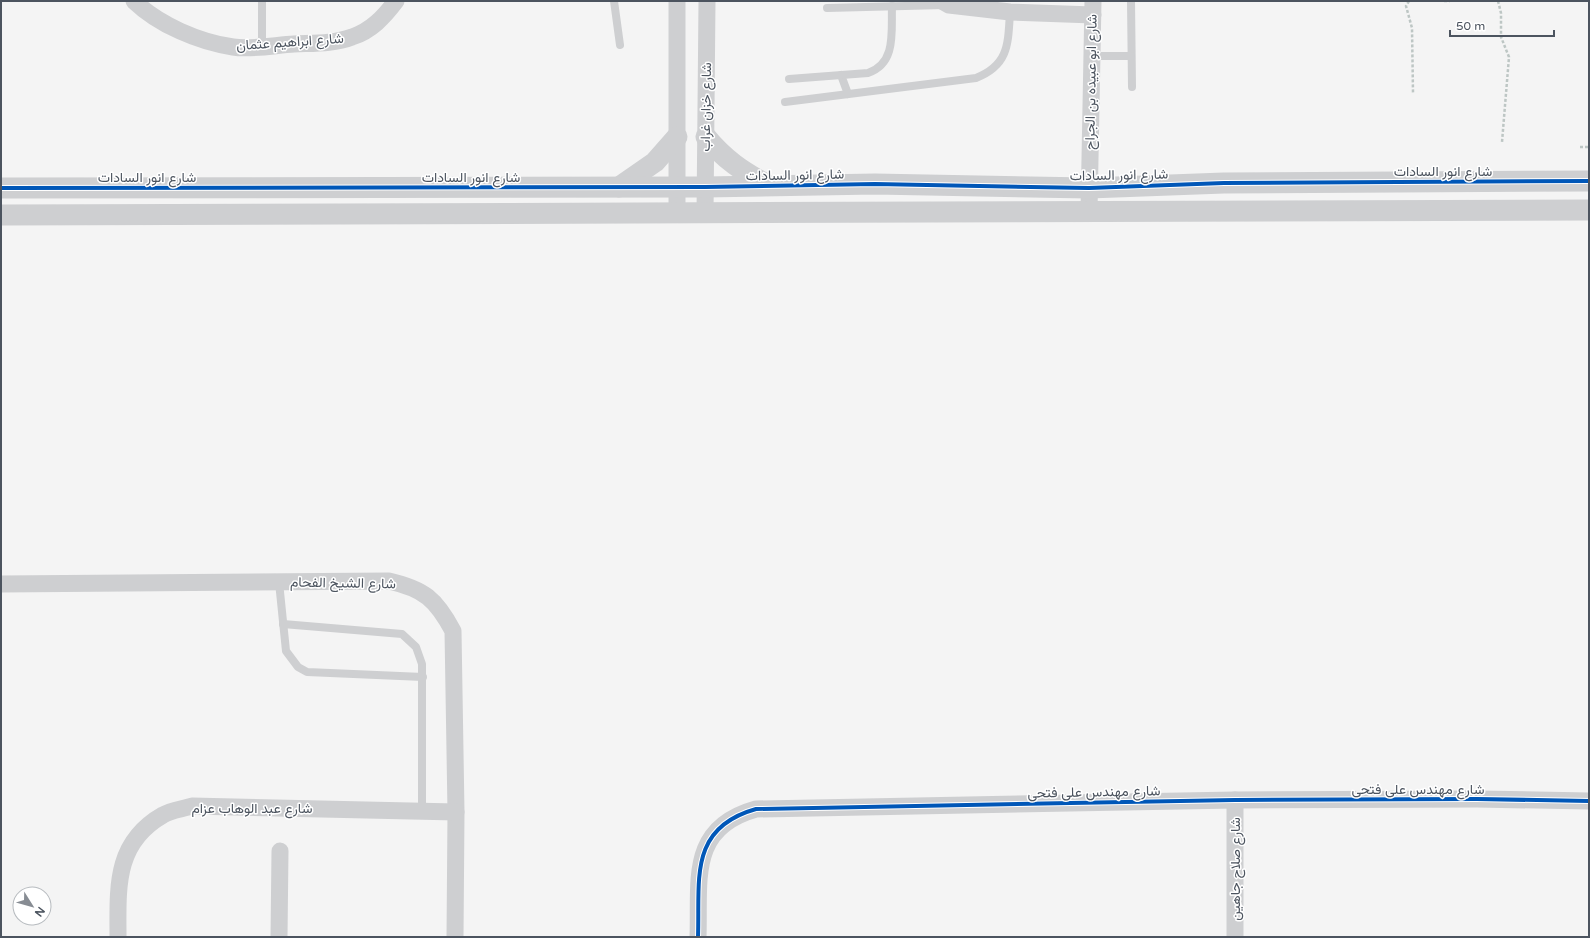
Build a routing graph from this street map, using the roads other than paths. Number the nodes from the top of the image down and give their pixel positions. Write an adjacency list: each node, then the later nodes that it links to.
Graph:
1 (134, 1): 14 (street, شارع ابراهيم عثمان)
2 (262, 1): 14 (lane)
3 (396, 1): 14 (street, شارع ابراهيم عثمان)
4 (614, 1): 13 (lane)
5 (677, 1): 22 (street, شارع خزان غراب)
6 (707, 1): 23 (street, شارع خزان غراب)
7 (1131, 1): 16 (lane)
8 (945, 3): 9 (lane); 12 (street)
9 (892, 6): 10 (lane); 17 (lane)
10 (827, 8)
11 (1093, 8): 12 (street); 15 (street, شارع ابو عبيده بن الجراح)
12 (1010, 12): 20 (lane)
13 (620, 45)
14 (262, 46)
15 (1091, 56): 16 (lane); 30 (street, شارع ابو عبيده بن الجراح)
16 (1131, 56): 19 (lane)
17 (841, 75): 18 (lane); 20 (lane)
18 (789, 79)
19 (1132, 87)
20 (848, 94): 21 (lane)
21 (785, 102)
22 (677, 136): 26 (street, شارع خزان غراب); 29 (street)
23 (706, 137): 25 (street); 27 (street, شارع خزان غراب)
24 (1589, 181): 30 (street, شارع انور السادات)
25 (773, 186): 27 (street, شارع انور السادات); 30 (street, شارع انور السادات)
26 (676, 187): 27 (street, شارع انور السادات); 29 (street, شارع انور السادات); 33 (street, شارع خزان غراب)
27 (705, 187): 34 (street, شارع خزان غراب)
28 (1, 188): 29 (street, شارع انور السادات)
29 (619, 188)
30 (1089, 188): 32 (street, شارع ابو عبيده بن الجراح)
31 (1589, 210): 32 (street)
32 (1089, 211): 34 (street)
33 (677, 214): 34 (street); 35 (street)
34 (705, 214)
35 (1, 215)
36 (279, 582): 37 (street, شارع الشيخ الفحام); 38 (lane); 43 (street, شارع الشيخ الفحام)
37 (1, 584)
38 (283, 624): 39 (lane); 39 (lane)
39 (423, 677): 42 (lane)
40 (1235, 800): 41 (street, شارع مهندس على فتحى); 48 (street, شارع مهندس على فتحى); 49 (street, شارع صلاح جاهين)
41 (1589, 801)
42 (422, 811): 43 (street, شارع عبد الوهاب عزام); 45 (street, شارع عبد الوهاب عزام)
43 (456, 812): 47 (street, شارع الشيخ الفحام)
44 (280, 851): 46 (street)
45 (118, 937)
46 (279, 937)
47 (456, 937)
48 (698, 937)
49 (1235, 937)

